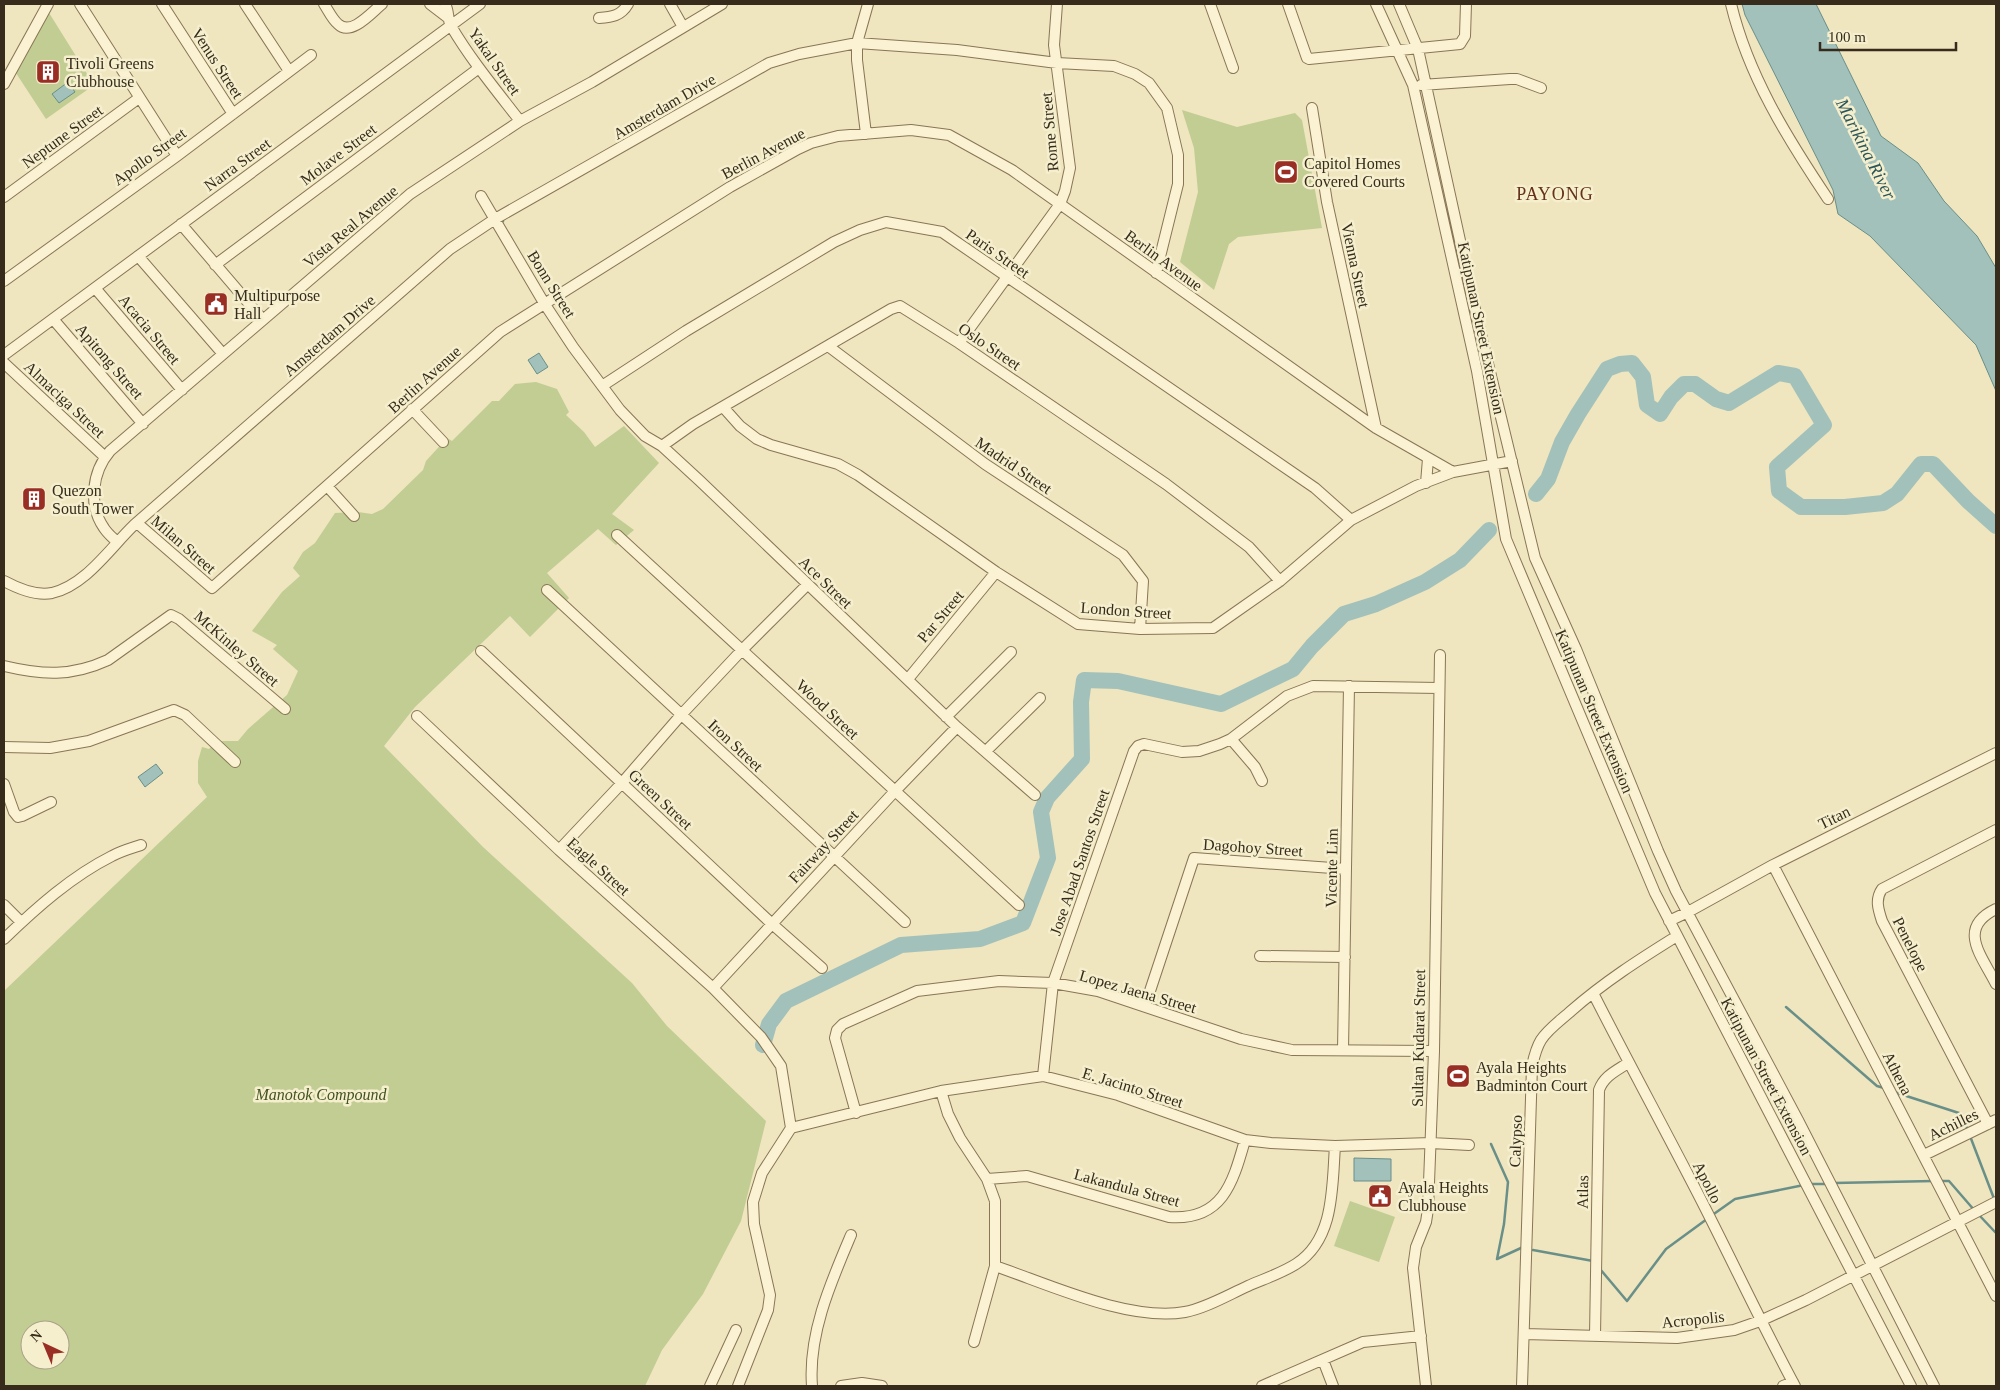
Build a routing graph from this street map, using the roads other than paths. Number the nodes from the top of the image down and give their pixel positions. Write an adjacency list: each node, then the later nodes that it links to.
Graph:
1 (48, 4): 32 (street)
2 (80, 4): 36 (street)
3 (162, 4): 38 (street, Venus Street)
4 (245, 4): 31 (street)
5 (324, 4): 6 (street)
6 (382, 4)
7 (430, 4): 22 (street, Yakal Street)
8 (445, 4): 22 (street, Yakal Street)
9 (480, 4): 22 (street, Narra Street)
10 (628, 4): 21 (street)
11 (670, 4): 23 (street)
12 (722, 4): 23 (street, Vista Real Avenue)
13 (868, 4): 24 (street)
14 (1058, 4): 28 (street, Rome Street)
15 (1210, 4): 30 (street)
16 (1288, 4): 26 (street)
17 (1376, 4): 26 (street, Katipunan Street Extension)
18 (1399, 4): 25 (street, Katipunan Street Extension)
19 (1466, 4): 25 (street)
20 (1731, 4): 44 (street)
21 (599, 18)
22 (449, 22): 29 (street, Yakal Street); 47 (street, Narra Street)
23 (683, 26): 39 (street, Vista Real Avenue)
24 (857, 43): 28 (street, Amsterdam Drive); 40 (street); 46 (street, Amsterdam Drive)
25 (1418, 49): 26 (street); 33 (street, Katipunan Street Extension)
26 (1396, 50): 34 (street, Katipunan Street Extension)
27 (311, 55): 31 (street, Apollo Street)
28 (1056, 63): 45 (street, Rome Street); 52 (street, Amsterdam Drive)
29 (479, 68): 39 (street, Yakal Street); 51 (street, Molave Street)
30 (1233, 68)
31 (289, 72): 38 (street, Apollo Street)
32 (4, 84)
33 (1426, 84): 34 (street); 35 (street); 48 (street, Katipunan Street Extension)
34 (1413, 85): 49 (street, Katipunan Street Extension)
35 (1541, 88)
36 (139, 98): 41 (street); 43 (street, Neptune Street)
37 (1312, 108): 69 (street, Vienna Street)
38 (233, 114): 41 (street, Apollo Street)
39 (520, 122): 58 (street, Vista Real Avenue)
40 (866, 134): 45 (street, Berlin Avenue); 56 (street, Berlin Avenue)
41 (177, 156): 54 (street, Apollo Street)
42 (481, 196): 46 (street, Bonn Street)
43 (4, 197)
44 (1828, 198)
45 (1060, 204): 52 (street, Berlin Avenue); 53 (street, Rome Street)
46 (495, 219): 56 (street, Bonn Street); 81 (street, Amsterdam Drive)
47 (181, 224): 50 (street, Narra Street); 51 (street)
48 (1460, 238): 49 (street); 74 (street, Katipunan Street Extension)
49 (1448, 241): 75 (street, Katipunan Street Extension)
50 (138, 256): 55 (street, Narra Street); 62 (street)
51 (215, 265): 58 (street)
52 (1156, 273): 69 (street, Berlin Avenue)
53 (1006, 277): 59 (street, Rome Street); 64 (street, Paris Street); 80 (street, Paris Street)
54 (4, 281)
55 (95, 288): 57 (street, Narra Street); 65 (street, Acacia Street)
56 (544, 303): 64 (street, Bonn Street); 67 (street, Berlin Avenue)
57 (53, 319): 61 (street, Narra Street); 68 (street, Apitong Street)
58 (263, 320): 62 (street, Vista Real Avenue)
59 (959, 343): 60 (street, Oslo Street); 86 (street, Oslo Street)
60 (828, 346): 66 (street, Oslo Street); 90 (street, Madrid Street)
61 (6, 349)
62 (223, 354): 65 (street, Vista Real Avenue)
63 (4, 363): 72 (street, Almaciga Street)
64 (602, 386): 71 (street, Ace Street)
65 (182, 390): 68 (street, Vista Real Avenue)
66 (722, 407): 71 (street, Oslo Street); 84 (street, London Street)
67 (412, 410): 70 (street); 78 (street, Berlin Avenue)
68 (143, 424): 72 (street, Vista Real Avenue)
69 (1376, 428): 73 (street, Berlin Avenue)
70 (443, 442)
71 (662, 446): 87 (street, Ace Street)
72 (105, 457): 83 (street)
73 (1428, 459): 76 (street, Berlin Avenue); 77 (street)
74 (1512, 464): 75 (street); 125 (street, Katipunan Street Extension)
75 (1494, 468): 76 (street); 126 (street, Katipunan Street Extension)
76 (1453, 472): 77 (street, London Street)
77 (1426, 482): 80 (street, London Street)
78 (327, 486): 79 (street); 88 (street, Berlin Avenue)
79 (354, 516)
80 (1351, 520): 86 (street, London Street)
81 (137, 523): 83 (street, Amsterdam Drive); 88 (street, Milan Street)
82 (617, 534): 91 (street, Wood Street)
83 (118, 542): 85 (street, Amsterdam Drive)
84 (996, 572): 90 (street, London Street); 96 (street, Par Street)
85 (4, 581)
86 (1280, 581): 90 (street, London Street)
87 (807, 586): 91 (street); 96 (street, Ace Street)
88 (212, 588)
89 (547, 590): 101 (street, Iron Street)
90 (1140, 629)
91 (742, 650): 101 (street); 113 (street, Wood Street)
92 (481, 651): 111 (street, Green Street)
93 (1011, 652): 103 (street)
94 (1440, 655): 98 (street, Sultan Kudarat Street)
95 (4, 666): 100 (street, McKinley Street)
96 (908, 678): 103 (street, Ace Street)
97 (1349, 686): 98 (street); 105 (street); 121 (street, Vicente Lim)
98 (1439, 688): 141 (street, Sultan Kudarat Street)
99 (1040, 698): 107 (street)
100 (285, 709)
101 (681, 715): 111 (street); 119 (street, Iron Street)
102 (417, 716): 118 (street, Eagle Street)
103 (946, 717): 104 (street, Ace Street)
104 (957, 727): 107 (street, Ace Street); 113 (street, Fairway Street)
105 (1231, 738): 110 (street); 135 (street, Jose Abad Santos Street)
106 (4, 747): 109 (street)
107 (986, 751): 114 (street, Ace Street)
108 (1996, 753): 120 (street, Titan)
109 (235, 762)
110 (1262, 781)
111 (622, 783): 118 (street); 129 (street, Green Street)
112 (4, 784): 115 (street)
113 (894, 791): 119 (street, Fairway Street); 123 (street, Wood Street)
114 (1035, 795)
115 (52, 802)
116 (1996, 830): 146 (street, Penelope)
117 (141, 845): 127 (street)
118 (559, 850): 137 (street, Eagle Street)
119 (834, 857): 128 (street, Iron Street); 129 (street, Fairway Street)
120 (1773, 865): 125 (street, Titan); 152 (street, Athena)
121 (1346, 869): 133 (street, Vicente Lim); 139 (street, Dagohoy Street)
122 (4, 905): 127 (street)
123 (1019, 906)
124 (1996, 909): 136 (street)
125 (1688, 912): 126 (street, Titan); 158 (street, Katipunan Street Extension)
126 (1669, 920): 130 (street, Katipunan Street Extension)
127 (21, 922): 131 (street)
128 (905, 922)
129 (771, 923): 134 (street, Green Street); 137 (street, Fairway Street)
130 (1677, 936): 138 (street, Calypso); 159 (street, Katipunan Street Extension)
131 (4, 939)
132 (1260, 956): 133 (street)
133 (1345, 958): 140 (street, Vicente Lim)
134 (822, 968)
135 (1053, 983): 139 (street, Lopez Jaena Street); 143 (street, Jose Abad Santos Street); 145 (street, Lopez Jaena Street)
136 (1996, 984)
137 (713, 988): 147 (street, Eagle Street)
138 (1593, 992): 142 (street, Apollo); 164 (street, Calypso)
139 (1145, 1006): 140 (street, Lopez Jaena Street)
140 (1343, 1050): 141 (street, Lopez Jaena Street)
141 (1434, 1051): 149 (street, Sultan Kudarat Street)
142 (1628, 1063): 162 (street, Apollo); 166 (street, Atlas)
143 (1043, 1076): 144 (street, E. Jacinto Street); 148 (street, E. Jacinto Street)
144 (941, 1091): 145 (street, E. Jacinto Street); 153 (street)
145 (856, 1113): 147 (street, E. Jacinto Street)
146 (1992, 1122): 152 (street, Achilles)
147 (790, 1128): 171 (street)
148 (1245, 1140): 151 (street, E. Jacinto Street); 153 (street, Lakandula Street)
149 (1431, 1143): 150 (street, E. Jacinto Street); 151 (street, E. Jacinto Street); 165 (street, Sultan Kudarat Street)
150 (1469, 1145)
151 (1335, 1146): 157 (street)
152 (1924, 1155): 155 (street, Athena)
153 (987, 1179): 157 (street)
154 (1996, 1202): 155 (street)
155 (1958, 1222): 158 (street); 160 (street, Athena)
156 (851, 1235): 172 (street)
157 (994, 1266): 167 (street)
158 (1872, 1267): 159 (street, Acropolis); 180 (street, Katipunan Street Extension)
159 (1854, 1276): 162 (street, Acropolis); 179 (street, Katipunan Street Extension)
160 (1993, 1281): 161 (street, Athena)
161 (1996, 1296)
162 (1760, 1321): 166 (street, Acropolis); 169 (street, Apollo)
163 (736, 1330): 170 (street)
164 (1524, 1334): 166 (street, Acropolis); 178 (street, Calypso)
165 (1421, 1336): 168 (street); 177 (street, Sultan Kudarat Street)
166 (1595, 1336)
167 (974, 1342)
168 (1323, 1360): 175 (street); 176 (street)
169 (1790, 1385)
170 (710, 1386)
171 (738, 1386)
172 (812, 1386)
173 (841, 1386): 174 (street)
174 (882, 1386)
175 (1262, 1386)
176 (1333, 1386)
177 (1426, 1386)
178 (1522, 1386)
179 (1911, 1386)
180 (1934, 1386)

